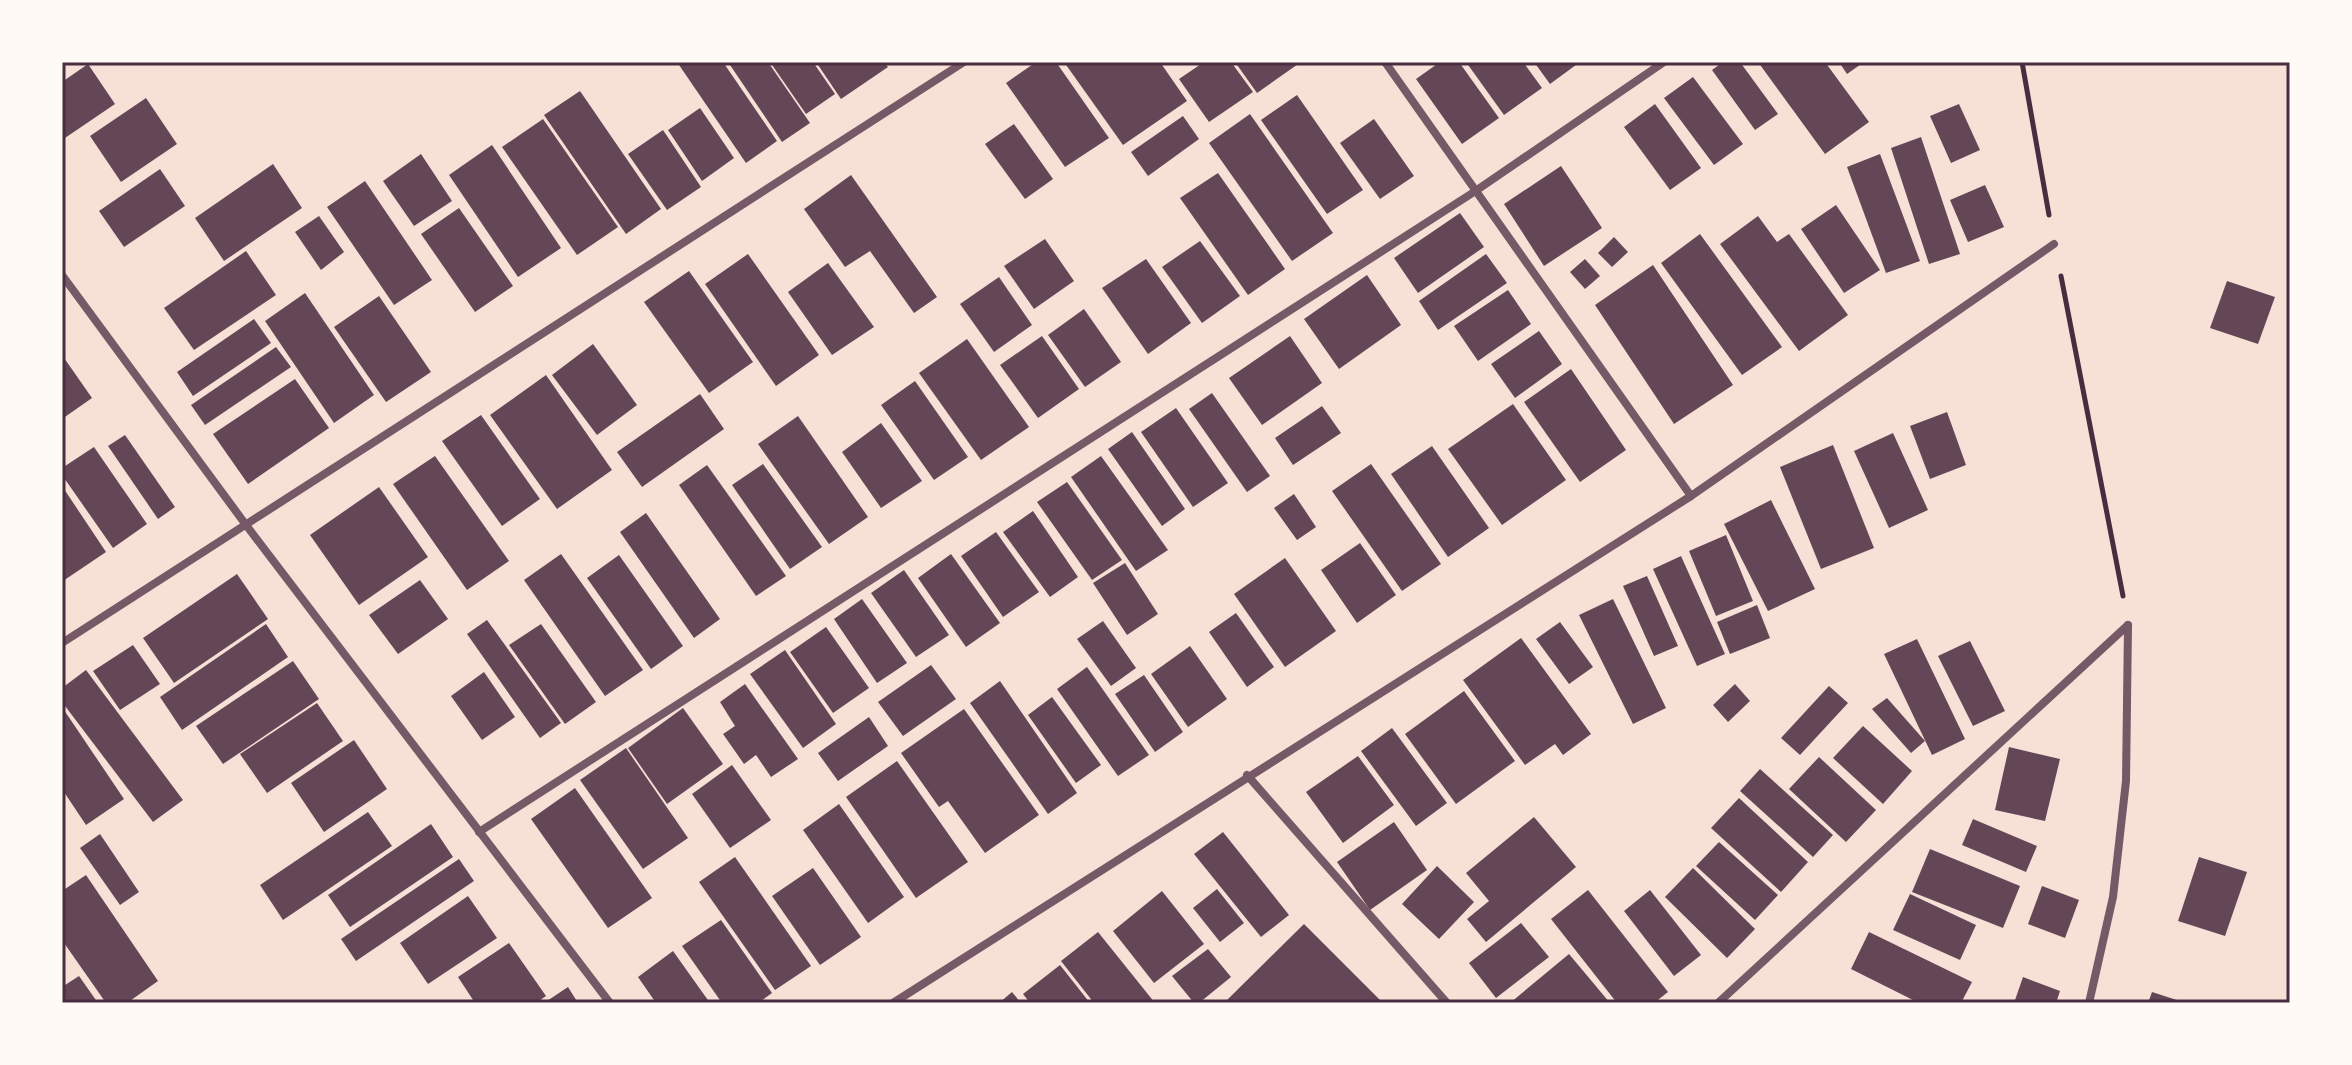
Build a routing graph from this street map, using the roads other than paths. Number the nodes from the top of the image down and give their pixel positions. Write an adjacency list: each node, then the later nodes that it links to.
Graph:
1 (964, 62): 8 (street)
2 (1385, 62): 4 (street)
3 (1664, 62): 4 (street)
4 (1474, 192): 7 (street); 11 (street)
5 (2054, 244): 7 (street)
6 (62, 275): 8 (street)
7 (1691, 496): 10 (street)
8 (246, 525): 9 (street); 11 (street)
9 (62, 643)
10 (1247, 775): 13 (street); 14 (street)
11 (479, 832): 12 (street)
12 (610, 1003)
13 (893, 1003)
14 (1447, 1003)
15 (1718, 1003): 16 (street)
16 (2089, 1003)

